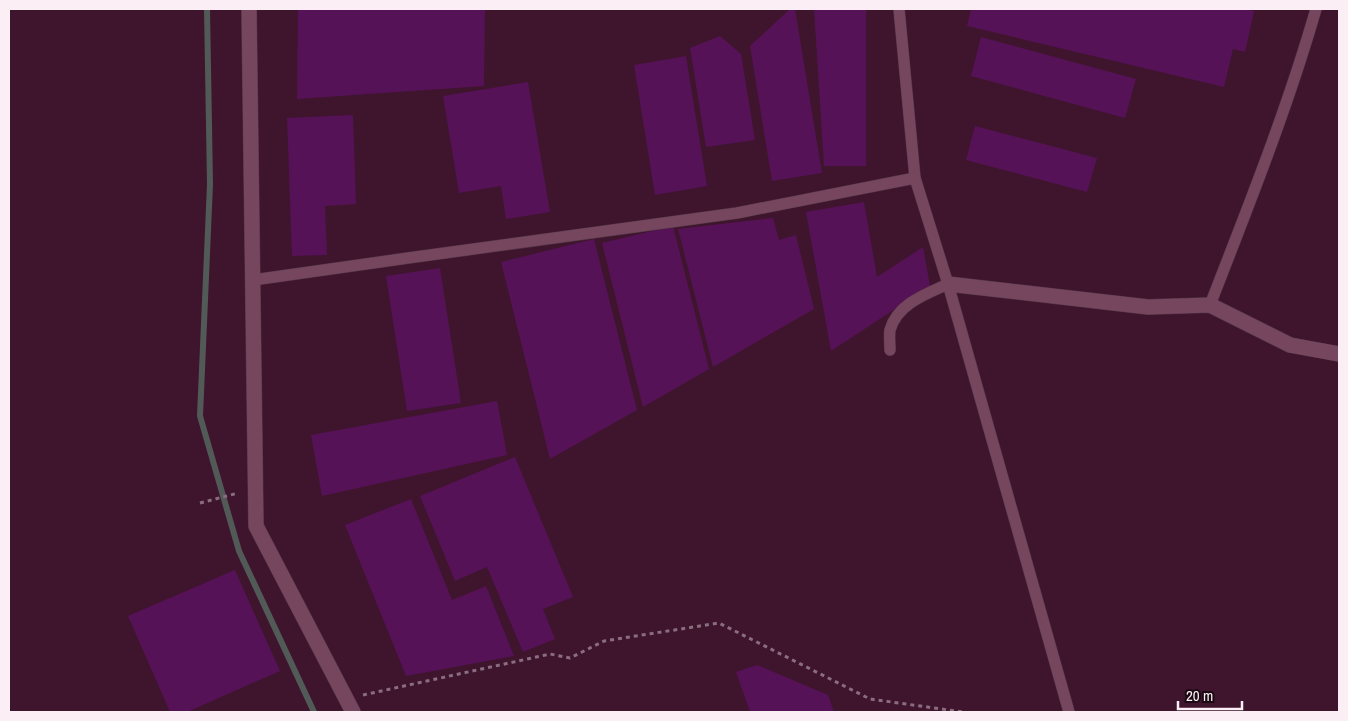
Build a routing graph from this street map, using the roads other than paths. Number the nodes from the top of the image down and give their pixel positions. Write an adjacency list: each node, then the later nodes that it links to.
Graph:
1 (249, 9): 5 (street)
2 (899, 9): 4 (lane)
3 (1316, 9): 7 (lane)
4 (915, 178): 5 (lane); 6 (lane)
5 (253, 280): 10 (street)
6 (948, 284): 7 (street); 8 (lane); 11 (lane)
7 (1210, 305): 9 (street)
8 (890, 350)
9 (1339, 354)
10 (349, 706)
11 (1069, 712)

